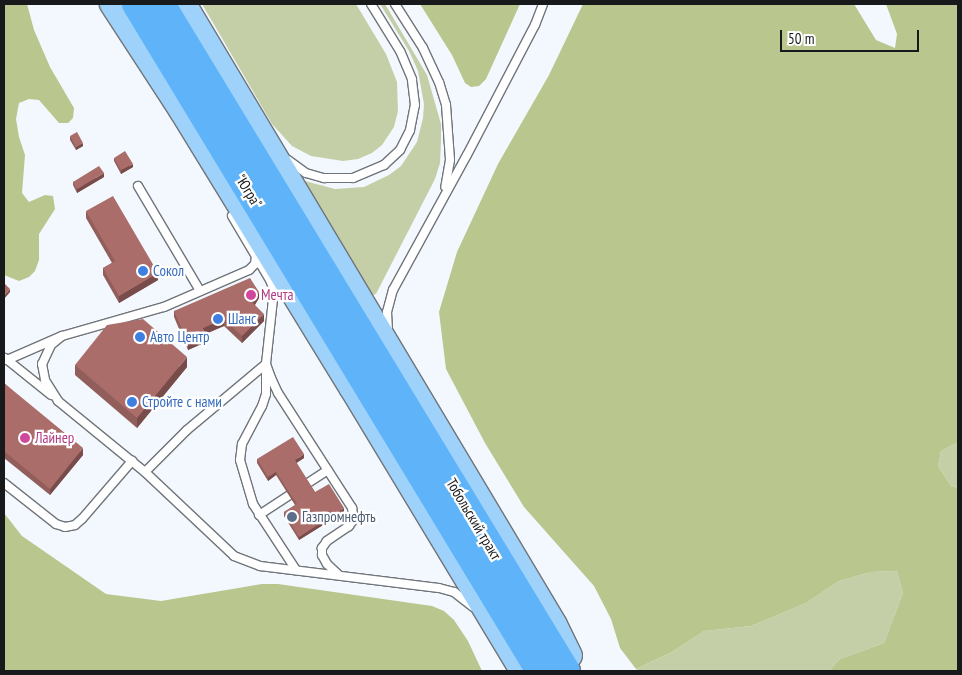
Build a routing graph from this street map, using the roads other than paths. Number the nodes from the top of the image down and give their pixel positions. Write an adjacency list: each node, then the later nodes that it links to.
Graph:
1 (112, 4): 9 (lane); 29 (main road)
2 (136, 4): 20 (highway, "Югра")
3 (161, 4): 20 (highway, "Югра")
4 (169, 4): 10 (main road)
5 (184, 4): 10 (main road)
6 (371, 4): 11 (lane)
7 (395, 4): 13 (lane)
8 (543, 4): 13 (lane)
9 (139, 60)
10 (234, 89): 11 (main road)
11 (266, 141): 20 (main road)
12 (138, 186): 16 (lane)
13 (444, 194): 20 (lane)
14 (225, 204): 15 (lane)
15 (256, 255): 16 (lane); 19 (lane)
16 (200, 291): 17 (lane)
17 (62, 336): 18 (lane); 21 (lane)
18 (6, 358): 21 (lane)
19 (266, 364): 23 (lane); 24 (lane); 26 (lane)
20 (380, 368): 31 (highway, Тобольский тракт); 32 (highway, Тобольский тракт); 33 (main road)
21 (58, 401): 22 (lane)
22 (132, 461): 24 (lane); 25 (lane)
23 (328, 470): 26 (lane); 28 (lane)
24 (145, 472): 27 (lane)
25 (4, 483)
26 (259, 515): 27 (lane)
27 (296, 570): 28 (lane)
28 (339, 575): 29 (lane)
29 (492, 622): 30 (main road)
30 (522, 671)
31 (540, 671)
32 (566, 671)
33 (578, 671)

